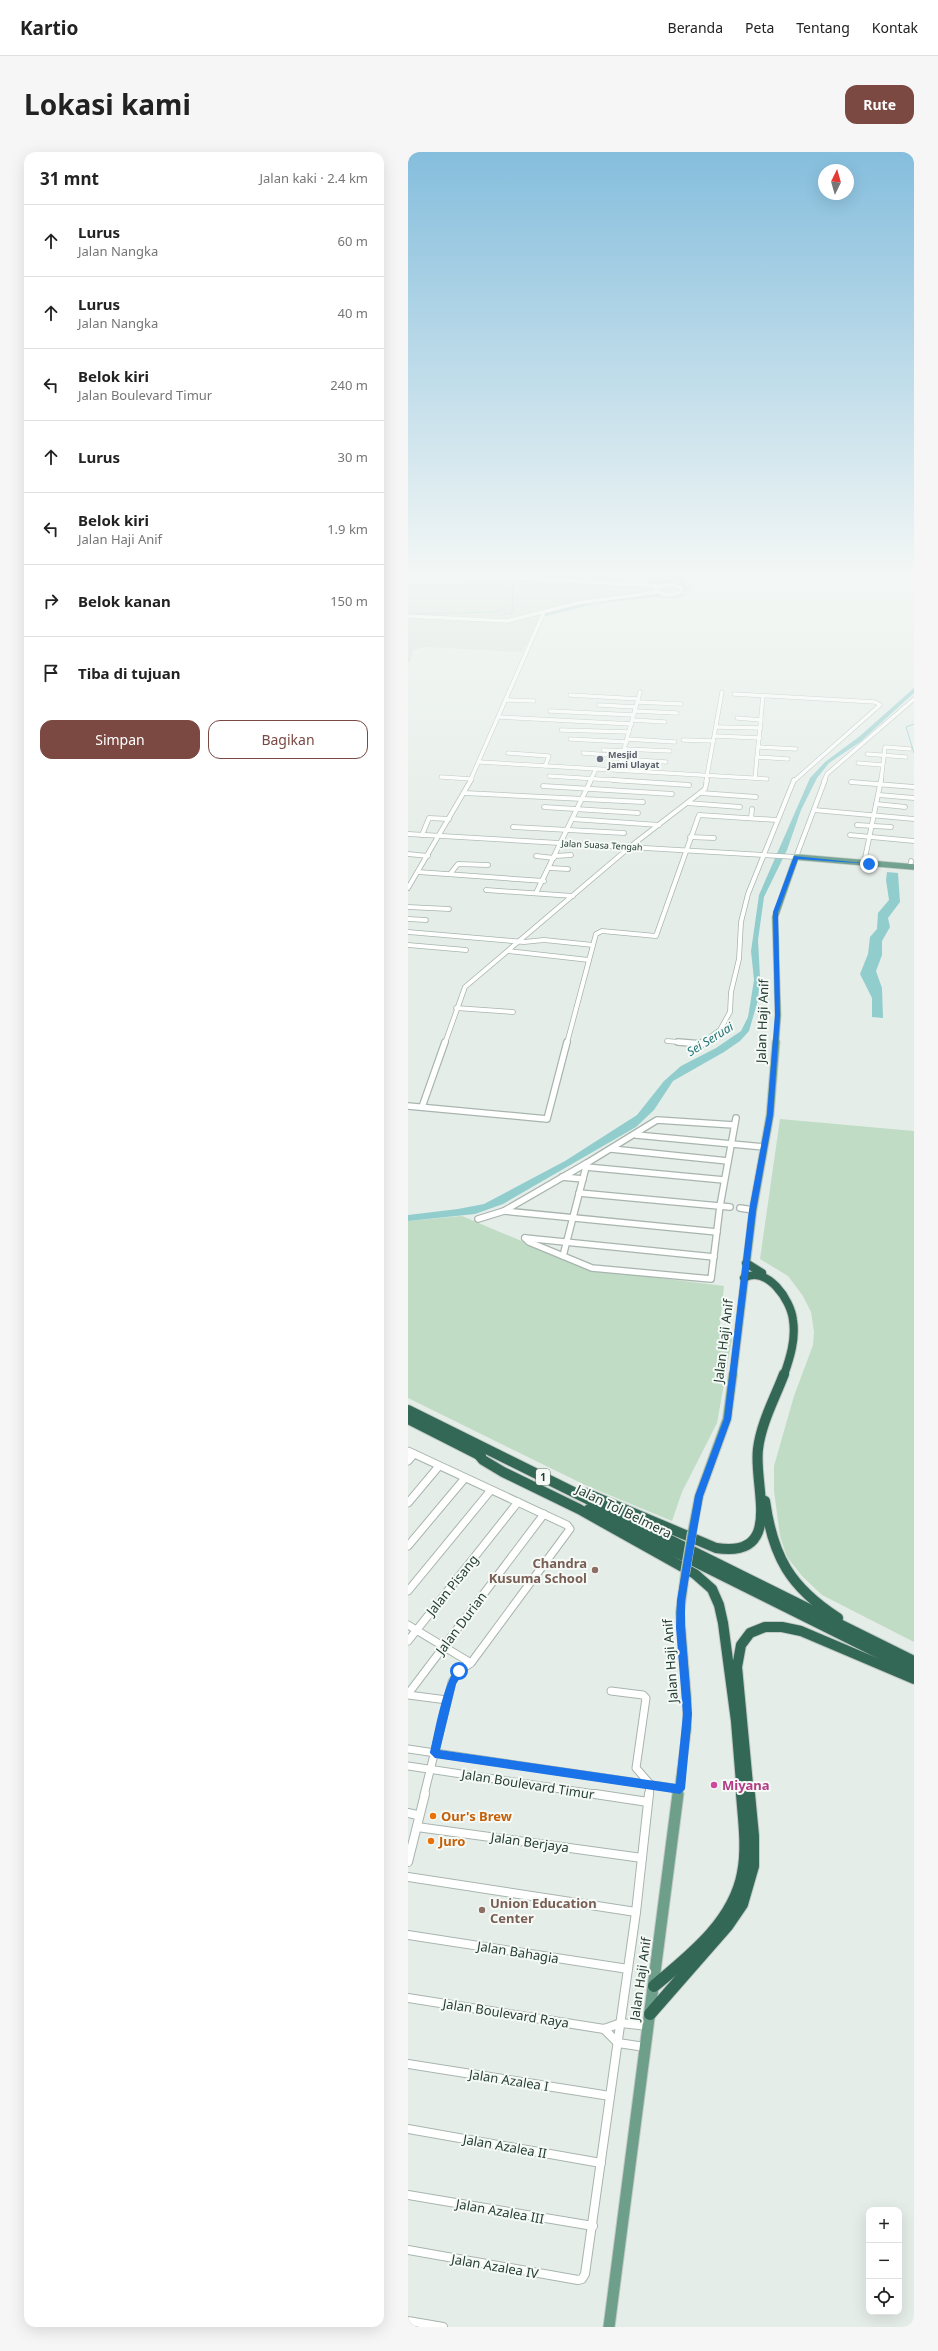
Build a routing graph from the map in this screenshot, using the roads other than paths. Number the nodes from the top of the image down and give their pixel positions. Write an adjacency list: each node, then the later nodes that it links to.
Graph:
1 (517, 676): 8 (street)
2 (640, 692): 9 (street)
3 (722, 692): 21 (street)
4 (734, 694): 6 (street)
5 (570, 695): 9 (street)
6 (763, 696): 18 (street); 90 (street)
7 (914, 699): 83 (street)
8 (507, 700): 10 (street); 16 (street)
9 (638, 700): 11 (street); 14 (street)
10 (534, 701)
11 (681, 704)
12 (599, 705): 14 (street)
13 (550, 710): 14 (street)
14 (635, 711): 15 (street); 19 (street)
15 (677, 713)
16 (500, 717): 19 (street); 48 (street)
17 (737, 718): 18 (street)
18 (762, 720): 22 (street)
19 (632, 722): 20 (street); 24 (street)
20 (665, 722)
21 (717, 727): 22 (street); 25 (street)
22 (761, 728): 26 (street)
23 (561, 730): 24 (street)
24 (629, 732): 28 (street)
25 (715, 736): 26 (street); 30 (street)
26 (760, 738): 34 (street)
27 (570, 739): 28 (street)
28 (627, 740): 31 (street); 38 (street)
29 (683, 740): 30 (street)
30 (714, 741): 56 (street)
31 (675, 742)
32 (890, 744): 33 (street)
33 (885, 747): 36 (street); 43 (street)
34 (758, 748): 35 (street); 44 (street)
35 (796, 749)
36 (910, 749)
37 (603, 750): 38 (street)
38 (624, 750): 39 (street); 46 (street)
39 (670, 751)
40 (583, 753): 46 (street)
41 (508, 754): 52 (street)
42 (867, 754): 43 (street)
43 (884, 756): 45 (street); 51 (street)
44 (757, 757): 47 (street); 58 (street)
45 (906, 757)
46 (622, 758): 49 (street); 54 (street)
47 (788, 759)
48 (480, 762): 52 (street); 61 (street)
49 (666, 762)
50 (858, 763): 51 (street)
51 (882, 765): 63 (street)
52 (545, 766): 53 (street)
53 (596, 769): 54 (street); 59 (street)
54 (618, 770): 56 (street)
55 (549, 776): 59 (street)
56 (708, 776): 58 (street); 69 (street)
57 (441, 777): 61 (street)
58 (755, 778): 60 (street)
59 (591, 779): 64 (street); 67 (street)
60 (767, 779)
61 (472, 780): 68 (street)
62 (851, 782): 63 (street)
63 (880, 784): 66 (street); 71 (street)
64 (689, 785)
65 (543, 786): 67 (street)
66 (914, 787)
67 (586, 789): 70 (street); 74 (street)
68 (464, 793): 74 (street); 87 (street)
69 (701, 793): 72 (street); 76 (street)
70 (672, 794)
71 (878, 795): 73 (street); 77 (street)
72 (756, 797)
73 (914, 798)
74 (582, 799): 75 (street); 81 (street)
75 (643, 802)
76 (687, 803): 79 (street); 91 (street)
77 (876, 804): 80 (street); 85 (street)
78 (544, 807): 81 (street)
79 (740, 807)
80 (905, 807)
81 (577, 809): 84 (street); 88 (street)
82 (752, 810): 86 (street)
83 (814, 810): 85 (street); 116 (street)
84 (638, 812)
85 (874, 815): 89 (street); 94 (street)
86 (751, 818): 90 (street); 103 (street)
87 (448, 819): 100 (street); 101 (street)
88 (572, 819): 91 (street); 96 (street)
89 (914, 819)
90 (777, 820): 112 (street)
91 (657, 825): 108 (street)
92 (857, 825): 94 (street)
93 (513, 826): 96 (street)
94 (871, 826): 95 (street); 102 (street)
95 (892, 827)
96 (567, 830): 97 (street); 107 (street)
97 (624, 833)
98 (410, 834): 100 (street, Jalan Suasa Tengah); 105 (street)
99 (850, 834): 102 (street)
100 (422, 835): 101 (street, Jalan Suasa Tengah)
101 (439, 836): 107 (street, Jalan Suasa Tengah); 113 (street)
102 (869, 836): 106 (street); 118 (street)
103 (690, 837): 104 (street); 109 (street)
104 (714, 838)
105 (408, 841)
106 (914, 841)
107 (562, 842): 108 (street, Jalan Suasa Tengah); 115 (street)
108 (631, 846): 109 (street, Jalan Suasa Tengah); 129 (street)
109 (685, 849): 112 (street, Jalan Suasa Tengah); 139 (street)
110 (408, 854): 113 (street)
111 (571, 855): 115 (street)
112 (763, 855): 116 (street, Jalan Suasa Tengah); 146 (street)
113 (428, 856): 123 (street)
114 (536, 856): 115 (street)
115 (555, 857): 121 (street)
116 (796, 857): 118 (main road); 154 (main road, Jalan Haji Anif)
117 (912, 861): 120 (street)
118 (864, 863): 120 (main road)
119 (488, 865): 124 (street)
120 (912, 867)
121 (550, 868): 122 (street); 125 (street)
122 (568, 869)
123 (418, 872): 124 (street); 126 (street)
124 (450, 874): 125 (street)
125 (544, 881): 128 (street)
126 (408, 888)
127 (486, 890): 128 (street)
128 (536, 893): 129 (street)
129 (573, 896): 137 (street)
130 (408, 907): 131 (street)
131 (449, 909)
132 (408, 919): 133 (street)
133 (426, 920)
134 (408, 932): 136 (street)
135 (488, 932): 136 (street)
136 (487, 937): 137 (street)
137 (520, 940): 139 (street); 141 (street)
138 (408, 945): 140 (street)
139 (593, 945): 142 (street)
140 (466, 950)
141 (508, 951): 142 (street); 143 (street)
142 (589, 960): 149 (street)
143 (456, 1008): 144 (street); 149 (street)
144 (513, 1012)
145 (666, 1041): 146 (street)
146 (702, 1044): 147 (street)
147 (696, 1047)
148 (408, 1106): 149 (street)
149 (422, 1107)
150 (736, 1118): 151 (street)
151 (734, 1125): 152 (street); 153 (street)
152 (636, 1135): 153 (street); 155 (street)
153 (730, 1143): 154 (street); 156 (street)
154 (764, 1147): 165 (main road, Jalan Haji Anif)
155 (610, 1149): 156 (street); 157 (street)
156 (728, 1161): 160 (street)
157 (586, 1165): 158 (street); 159 (street); 160 (street)
158 (562, 1177): 159 (street); 166 (street)
159 (583, 1179): 161 (street)
160 (724, 1180): 162 (street)
161 (579, 1193): 162 (street); 167 (street)
162 (720, 1206): 163 (street); 169 (street)
163 (730, 1207)
164 (740, 1208): 165 (street)
165 (753, 1210): 173 (main road, Jalan Haji Anif)
166 (504, 1211): 167 (street); 168 (street)
167 (572, 1218): 169 (street); 170 (street)
168 (478, 1219)
169 (717, 1232): 172 (street)
170 (566, 1241): 171 (street); 171 (street); 172 (street)
171 (562, 1256): 172 (street)
172 (714, 1257)
173 (746, 1263): 174 (main road, Jalan Haji Anif); 193 (highway)
174 (744, 1278): 181 (highway); 207 (main road, Jalan Haji Anif, bridge)
175 (408, 1410): 181 (highway, Jalan Tol Belmera / 1)
176 (408, 1419): 178 (highway, Jalan Tol Belmera / 1)
177 (411, 1452): 179 (street); 180 (street)
178 (478, 1454): 196 (highway, Jalan Tol Belmera / 1); 219 (highway)
179 (408, 1461)
180 (440, 1466): 182 (street); 185 (street)
181 (531, 1471): 194 (highway, Jalan Tol Belmera / 1)
182 (465, 1478): 183 (street); 187 (street)
183 (490, 1490): 184 (street); 188 (street)
184 (518, 1502): 186 (street); 190 (street, Jalan Pisang)
185 (408, 1503)
186 (544, 1514): 192 (street, Jalan Durian); 195 (street)
187 (408, 1546)
188 (408, 1591)
189 (408, 1625): 190 (street)
190 (417, 1630): 191 (street, Jalan Pisang); 192 (street)
191 (408, 1641)
192 (443, 1646): 195 (street); 199 (street, Jalan Durian)
193 (914, 1657)
194 (914, 1661)
195 (471, 1663): 200 (street)
196 (914, 1671)
197 (914, 1679): 221 (highway)
198 (611, 1691): 206 (street)
199 (408, 1694): 200 (street)
200 (447, 1700): 202 (street)
201 (408, 1749): 202 (street, Jalan Boulevard Timur)
202 (435, 1753): 204 (street); 206 (street, Jalan Boulevard Timur)
203 (408, 1766): 204 (street, Jalan Boulevard Timur)
204 (431, 1769): 208 (street, Jalan Boulevard Timur); 211 (street)
205 (426, 1776): 210 (street)
206 (650, 1784): 207 (street, Jalan Boulevard Timur); 208 (street)
207 (680, 1789): 219 (main road, Jalan Haji Anif)
208 (648, 1802): 213 (street)
209 (408, 1813): 210 (street)
210 (417, 1815): 212 (street)
211 (417, 1827): 213 (street, Jalan Berjaya); 214 (street)
212 (408, 1850)
213 (642, 1858): 216 (street)
214 (408, 1862)
215 (408, 1877): 216 (street)
216 (636, 1912): 218 (street)
217 (408, 1935): 218 (street, Jalan Bahagia)
218 (628, 1969): 222 (street)
219 (654, 1986): 221 (main road, Jalan Haji Anif)
220 (408, 1998): 224 (street, Jalan Boulevard Raya)
221 (650, 2014): 223 (main road, Jalan Haji Anif)
222 (621, 2023): 223 (street, Jalan Boulevard Raya); 224 (street, Jalan Boulevard Raya); 225 (street)
223 (645, 2026): 226 (main road, Jalan Haji Anif)
224 (604, 2029): 225 (street)
225 (618, 2043): 226 (street); 228 (street)
226 (642, 2046): 236 (main road, Jalan Haji Anif)
227 (408, 2064): 228 (street, Jalan Azalea I)
228 (610, 2096): 230 (street)
229 (408, 2129): 230 (street, Jalan Azalea II)
230 (601, 2163): 232 (street)
231 (408, 2195): 232 (street, Jalan Azalea III)
232 (593, 2226): 233 (street, Jalan Azalea IV)
233 (408, 2250)
234 (408, 2321): 235 (street)
235 (443, 2327)
236 (609, 2327)

